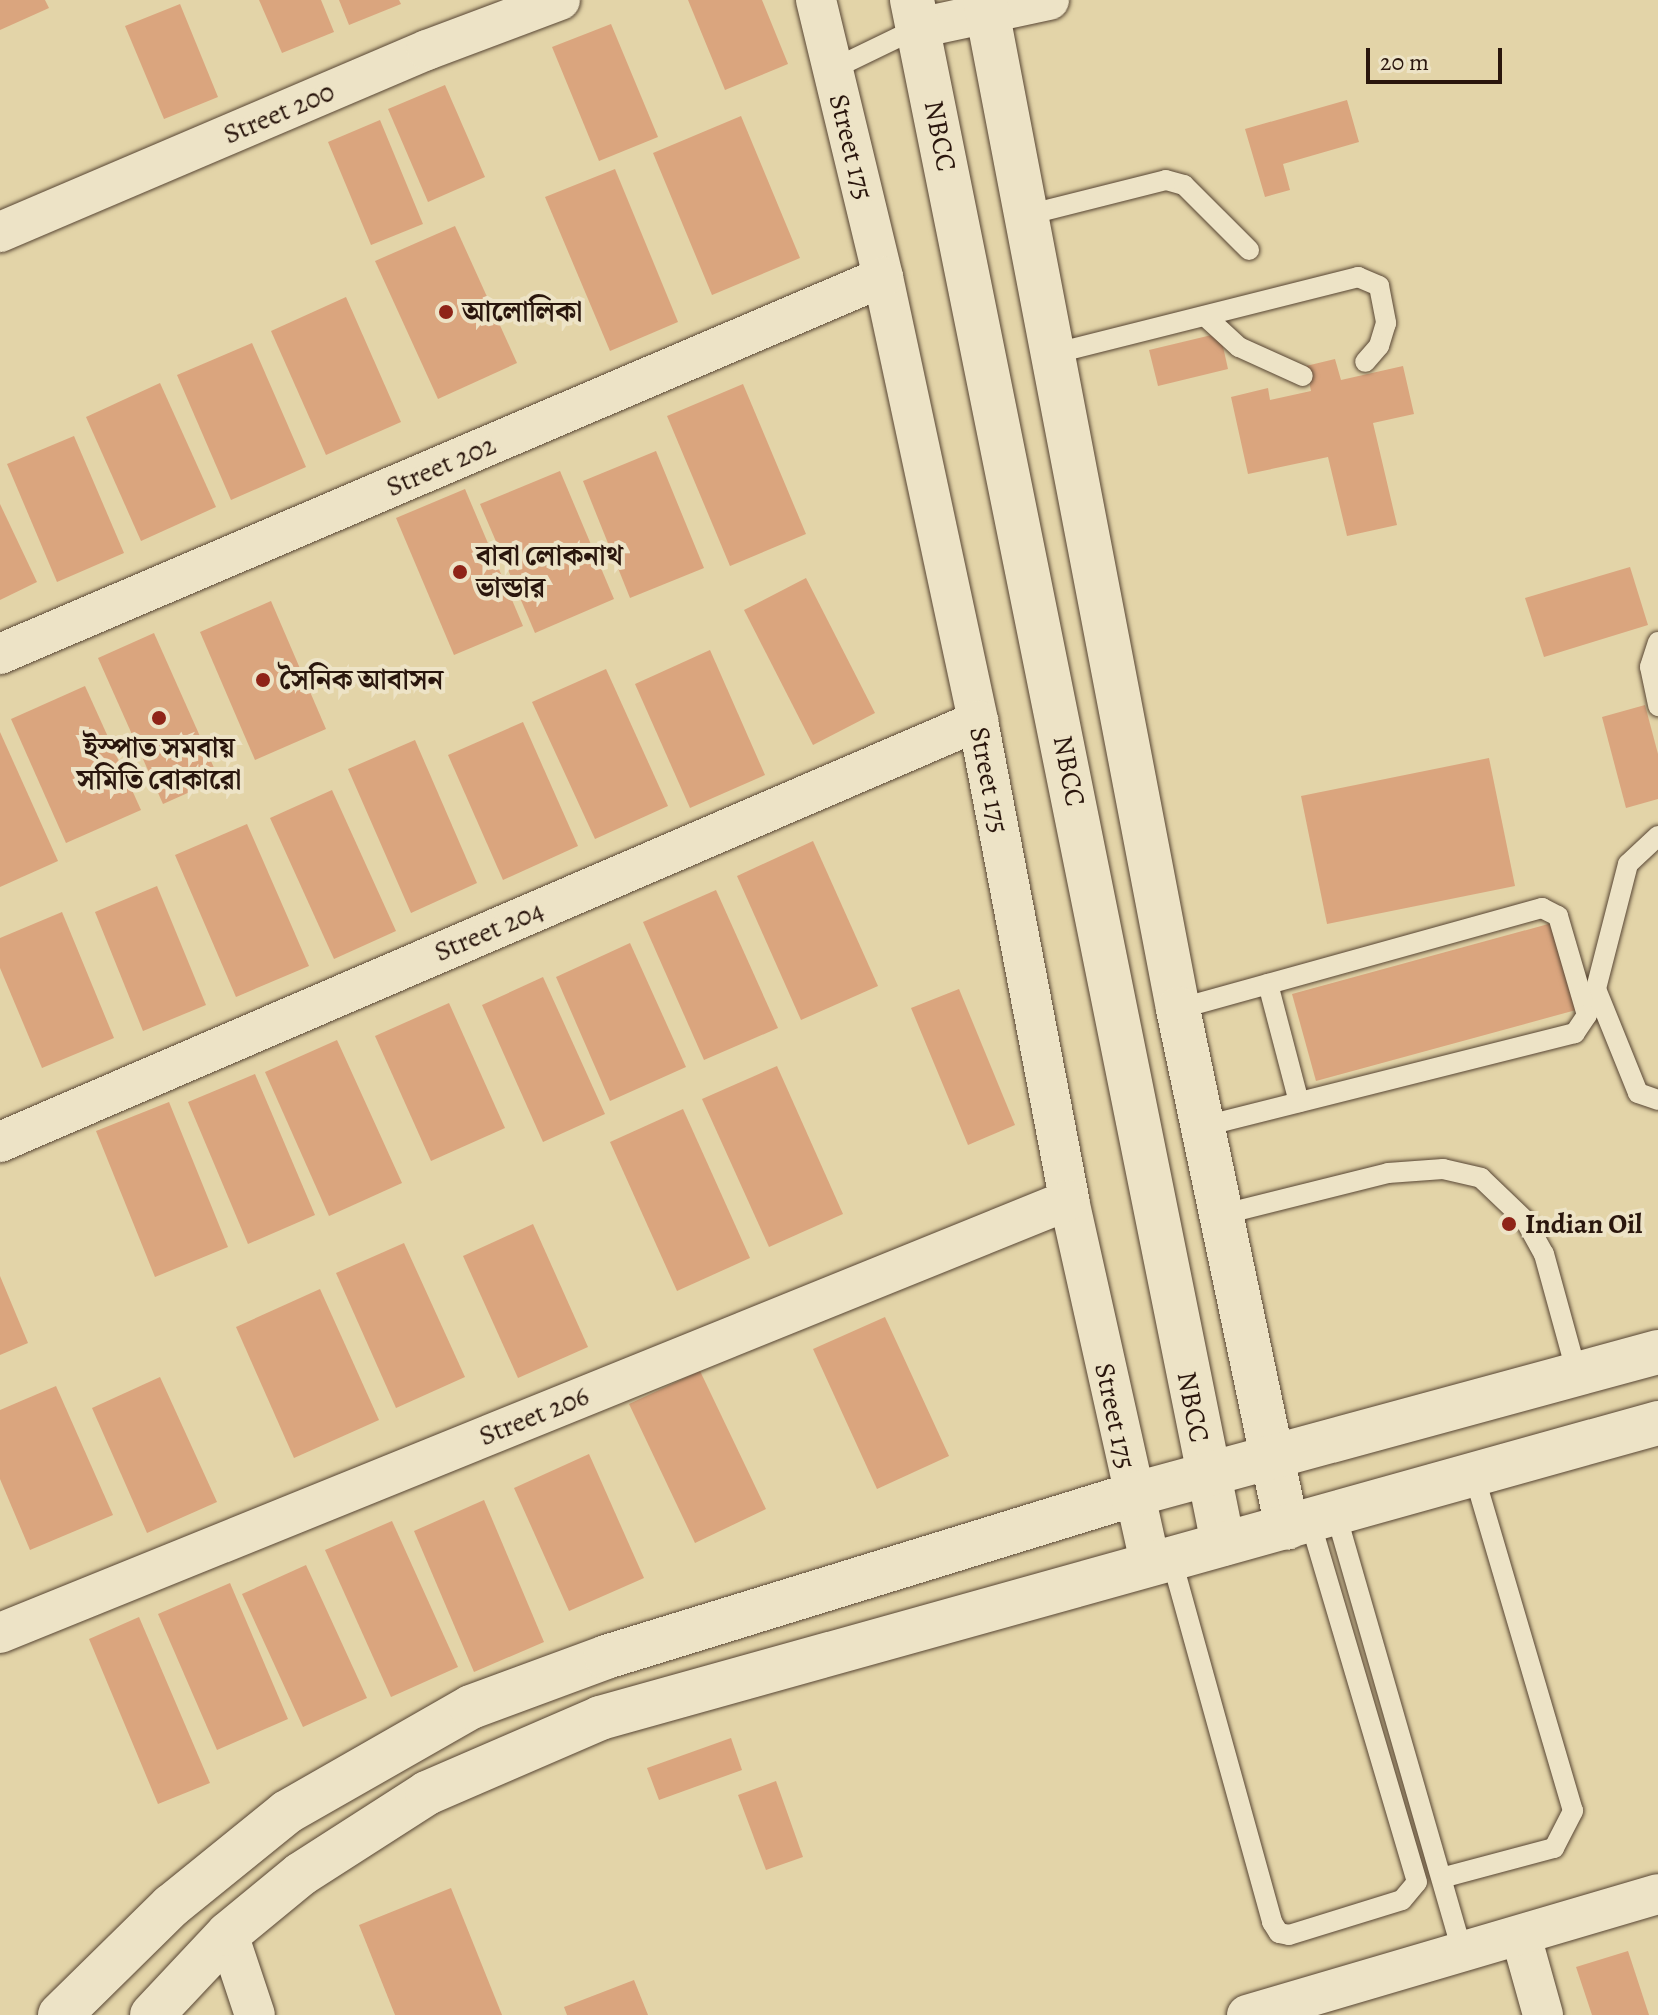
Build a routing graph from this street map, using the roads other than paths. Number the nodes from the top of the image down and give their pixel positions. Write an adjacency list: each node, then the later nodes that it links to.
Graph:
1 (560, 0): 8 (street, Street 200)
2 (816, 0): 6 (street, Street 175)
3 (1049, 0): 4 (street)
4 (987, 8): 5 (street); 7 (street)
5 (915, 14): 6 (lane); 33 (street, NBCC)
6 (833, 69): 10 (street, Street 175)
7 (1027, 215): 9 (lane); 12 (street)
8 (0, 232)
9 (1249, 250)
10 (883, 277): 16 (street, Street 202); 18 (street, Street 175)
11 (1205, 316): 12 (lane); 13 (lane); 14 (lane)
12 (1052, 354): 21 (street)
13 (1365, 362)
14 (1303, 376)
15 (1658, 642): 17 (lane)
16 (0, 654)
17 (1658, 706)
18 (978, 721): 25 (street, Street 204); 26 (street, Street 175)
19 (1658, 836): 22 (lane)
20 (1268, 984): 21 (lane); 23 (lane); 23 (lane)
21 (1178, 1009): 24 (street)
22 (1658, 1100)
23 (1299, 1102): 24 (lane)
24 (1202, 1127): 27 (street)
25 (0, 1142)
26 (1069, 1200): 34 (street, Street 175); 38 (street, Street 206)
27 (1220, 1215): 29 (lane); 31 (street)
28 (1658, 1352): 29 (street)
29 (1577, 1374): 31 (street)
30 (1658, 1423): 32 (street)
31 (1270, 1459): 33 (street); 35 (street)
32 (1474, 1475): 35 (street); 39 (lane)
33 (1207, 1476): 34 (street); 36 (street, NBCC)
34 (1132, 1495): 37 (street, Street 175); 44 (street)
35 (1311, 1521): 36 (street); 37 (lane); 39 (lane)
36 (1223, 1544): 37 (street)
37 (1160, 1560): 41 (street)
38 (0, 1633)
39 (1445, 1877): 43 (lane)
40 (1658, 1894): 42 (street)
41 (228, 1934): 45 (street); 46 (street)
42 (1521, 1936): 43 (street); 48 (street)
43 (1463, 1953): 47 (street)
44 (60, 2015)
45 (152, 2015)
46 (255, 2015)
47 (1247, 2015)
48 (1543, 2015)

